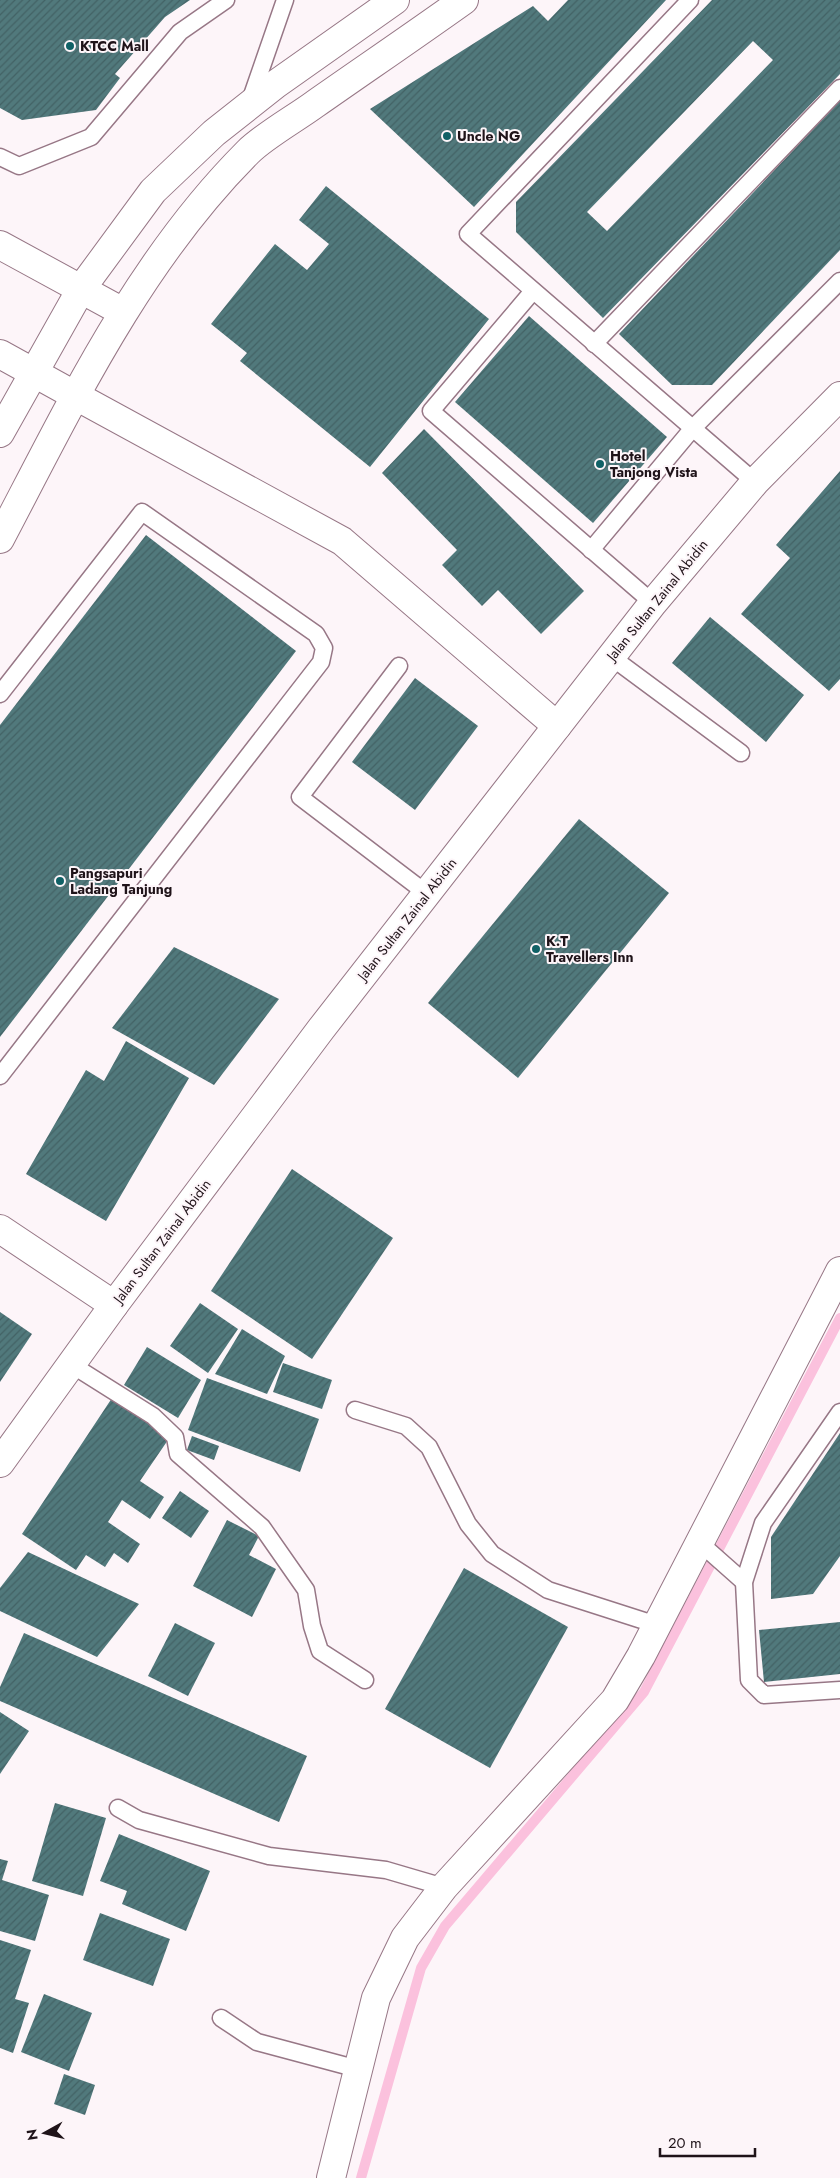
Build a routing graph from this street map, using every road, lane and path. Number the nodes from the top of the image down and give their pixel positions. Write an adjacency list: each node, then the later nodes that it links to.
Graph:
1 (226, 0): 8 (lane)
2 (284, 0): 7 (lane)
3 (395, 0): 7 (street)
4 (464, 0): 13 (street)
5 (690, 0): 12 (lane)
6 (840, 88): 14 (lane)
7 (248, 106): 11 (street)
8 (0, 157)
9 (0, 245): 11 (street)
10 (840, 281): 19 (lane)
11 (81, 289): 13 (street); 16 (street)
12 (533, 291): 14 (lane); 23 (lane)
13 (123, 312): 17 (street)
14 (594, 344): 19 (lane)
15 (0, 354): 16 (street)
16 (34, 372): 17 (street); 20 (street)
17 (76, 396): 22 (street); 28 (street)
18 (840, 396): 21 (street, Jalan Sultan Zainal Abidin)
19 (693, 428): 21 (lane); 23 (lane)
20 (0, 433)
21 (755, 482): 24 (street, Jalan Sultan Zainal Abidin)
22 (0, 539)
23 (591, 550): 24 (lane)
24 (652, 602): 25 (street, Jalan Sultan Zainal Abidin)
25 (610, 656): 28 (street, Jalan Sultan Zainal Abidin); 29 (lane)
26 (399, 666): 30 (lane)
27 (0, 694): 31 (lane)
28 (556, 726): 30 (street, Jalan Sultan Zainal Abidin)
29 (741, 753)
30 (426, 894): 34 (street, Jalan Sultan Zainal Abidin)
31 (0, 1076)
32 (0, 1229): 34 (street)
33 (840, 1270): 39 (street)
34 (114, 1305): 35 (street, Jalan Sultan Zainal Abidin)
35 (72, 1364): 38 (street, Jalan Sultan Zainal Abidin); 42 (lane)
36 (355, 1410): 41 (lane)
37 (840, 1412): 40 (lane)
38 (0, 1463)
39 (710, 1552): 40 (lane); 41 (street)
40 (744, 1582): 43 (lane)
41 (657, 1625): 45 (street)
42 (365, 1680)
43 (840, 1690)
44 (118, 1808): 45 (lane)
45 (444, 1886): 47 (street)
46 (221, 2018): 47 (lane)
47 (358, 2069): 48 (street)
48 (332, 2178)

